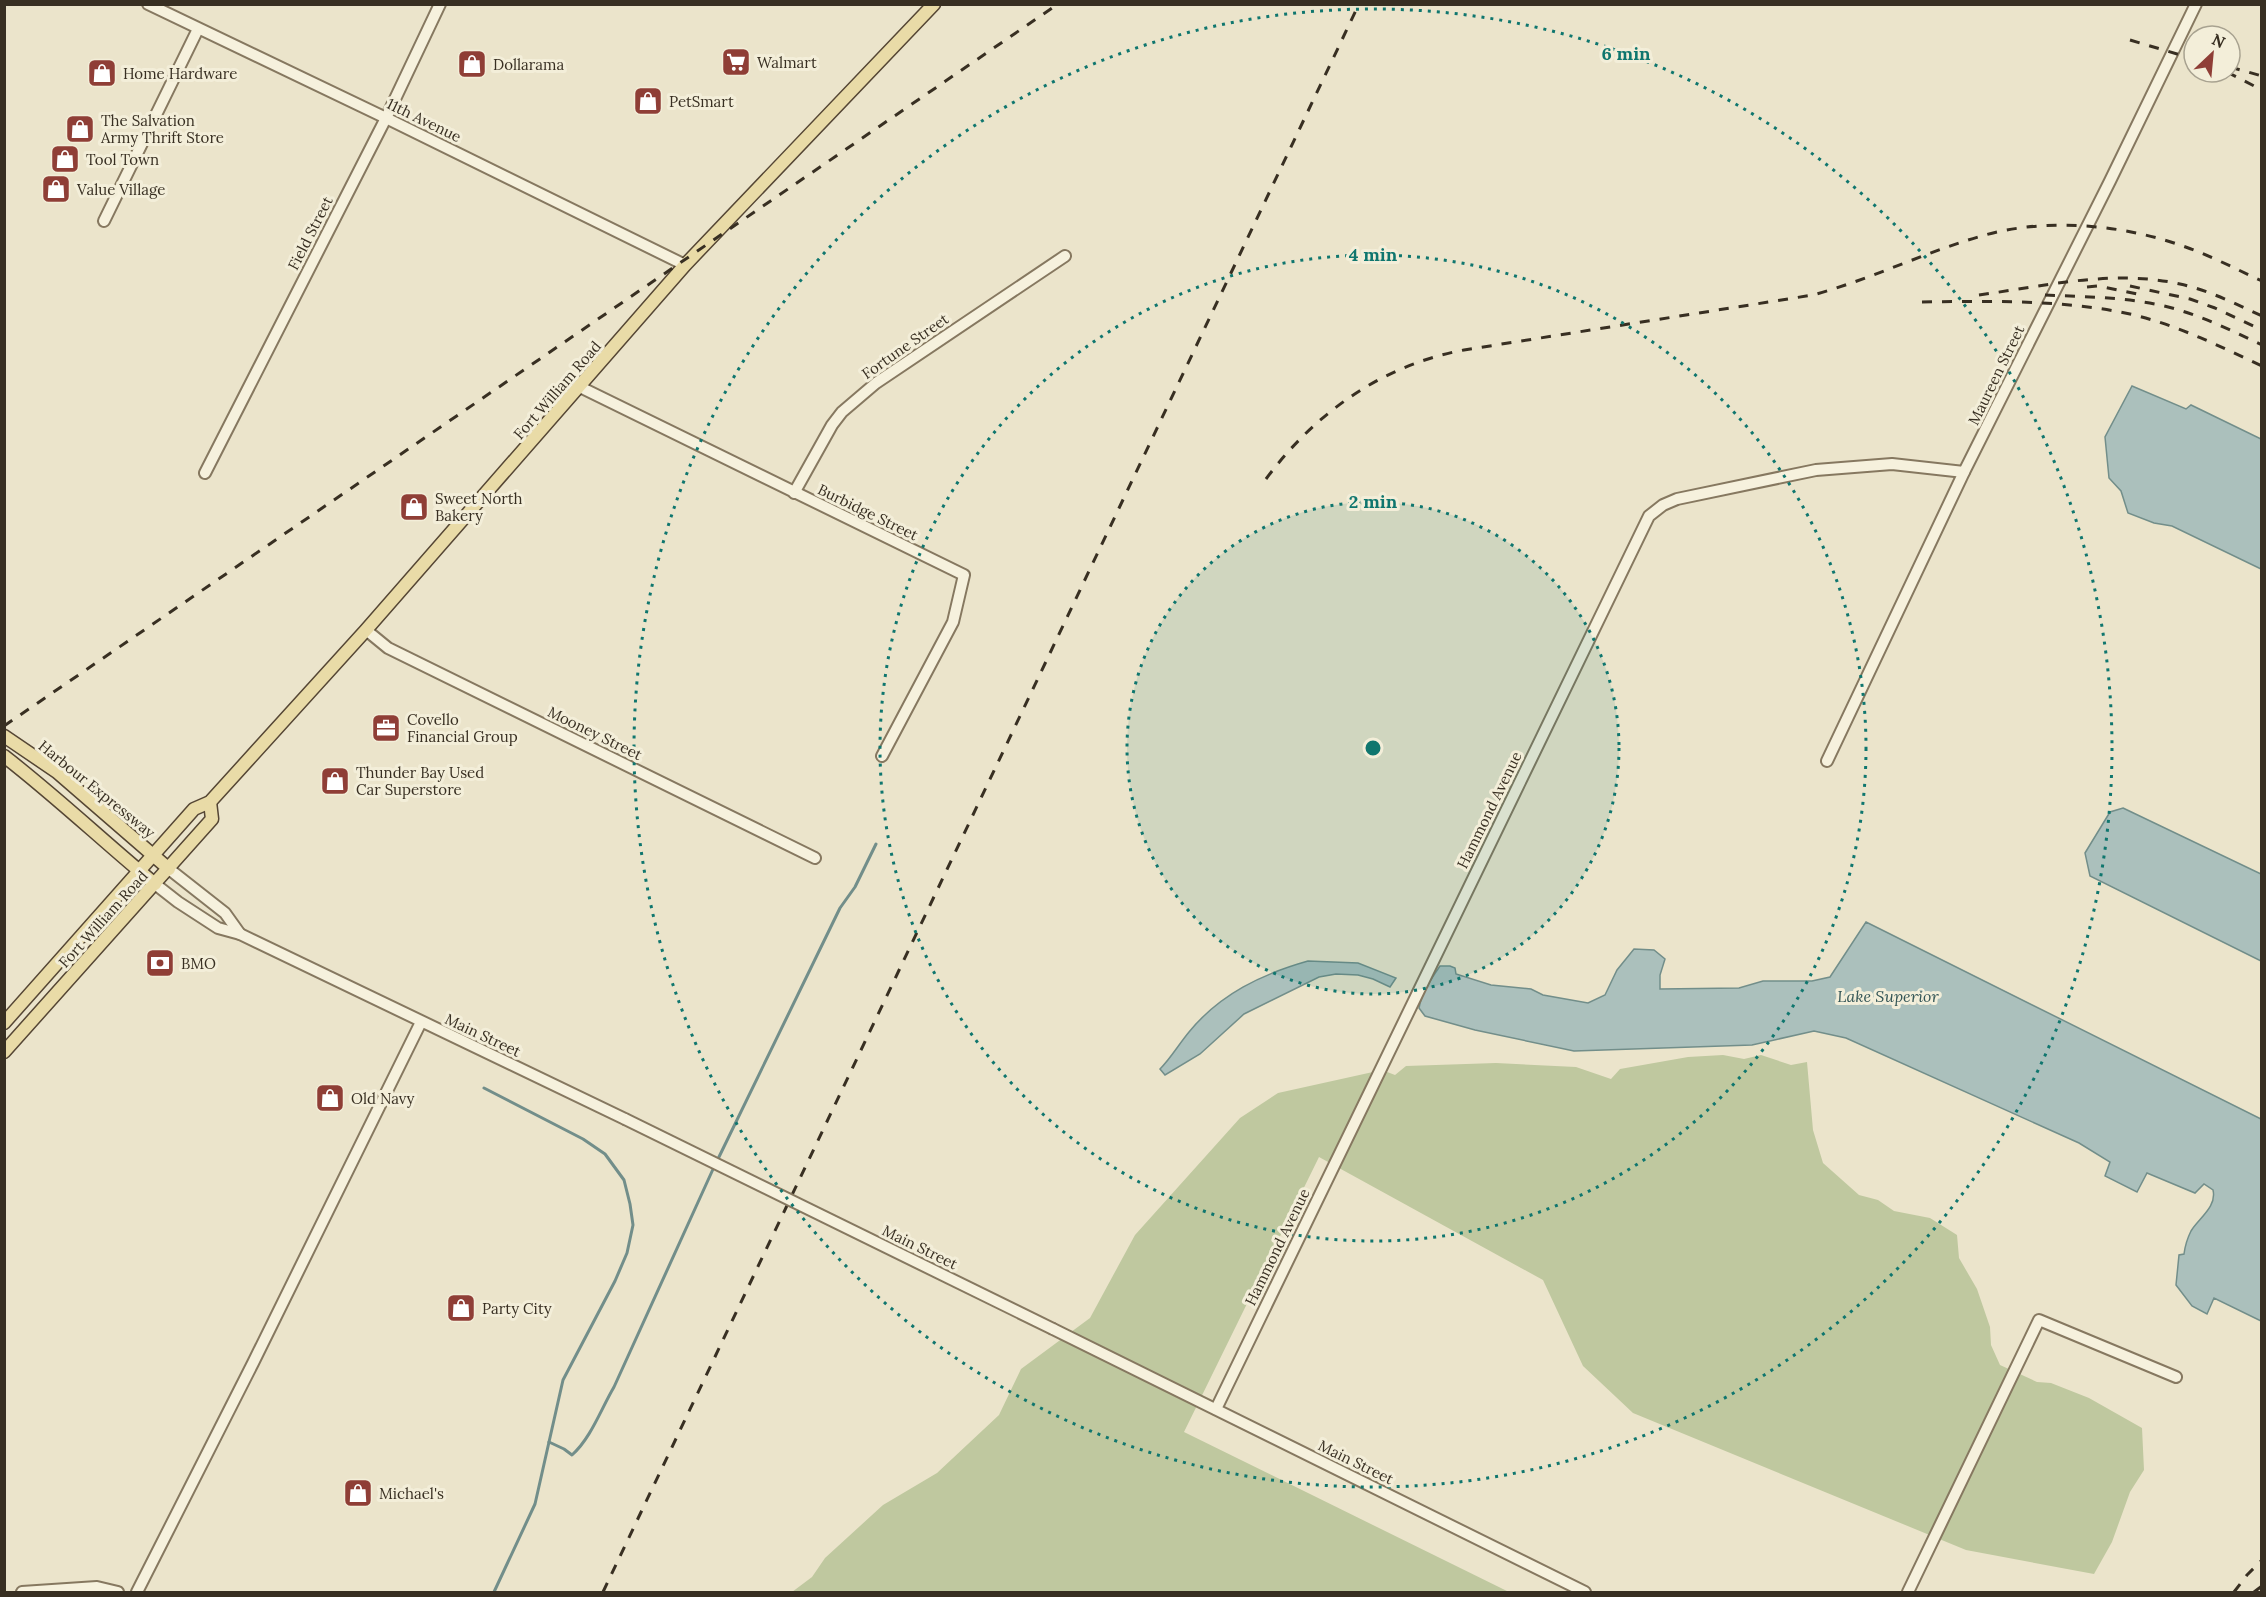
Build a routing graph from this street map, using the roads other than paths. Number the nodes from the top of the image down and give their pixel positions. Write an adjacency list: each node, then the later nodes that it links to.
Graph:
1 (148, 4): 5 (street, 11th Avenue)
2 (440, 4): 6 (street, Field Street)
3 (934, 4): 9 (main road, Fort William Road)
4 (2196, 4): 11 (street, Maureen Street)
5 (198, 29): 6 (street, 11th Avenue); 7 (street)
6 (386, 118): 9 (street, 11th Avenue); 12 (street, Field Street)
7 (104, 221)
8 (1065, 256): 13 (street, Fortune Street)
9 (685, 265): 10 (main road, Fort William Road)
10 (580, 387): 13 (street, Burbidge Street); 14 (main road, Fort William Road)
11 (1964, 472): 18 (street, Maureen Street); 30 (street, Hammond Avenue)
12 (205, 473)
13 (794, 493): 17 (street, Burbidge Street)
14 (366, 630): 19 (main road, Fort William Road); 21 (street, Mooney Street)
15 (4, 736): 20 (main road, Harbour Expressway)
16 (4, 756): 23 (main road)
17 (882, 756)
18 (1827, 761)
19 (210, 802): 20 (main road, Fort William Road); 22 (main road, Fort William Road)
20 (153, 854): 22 (main road, Harbour Expressway); 23 (main road, Fort William Road)
21 (814, 858)
22 (169, 868): 24 (main road, Fort William Road); 25 (street, Main Street)
23 (138, 870): 24 (main road); 27 (main road, Fort William Road)
24 (155, 884): 25 (street, Main Street); 28 (main road, Fort William Road)
25 (240, 934): 26 (street, Main Street)
26 (421, 1022): 30 (street, Main Street, bridge); 33 (street)
27 (4, 1023)
28 (4, 1052)
29 (2176, 1377): 35 (street)
30 (1215, 1409): 34 (street, Main Street)
31 (22, 1593): 32 (street)
32 (118, 1593)
33 (137, 1593)
34 (1584, 1593)
35 (1908, 1593)

